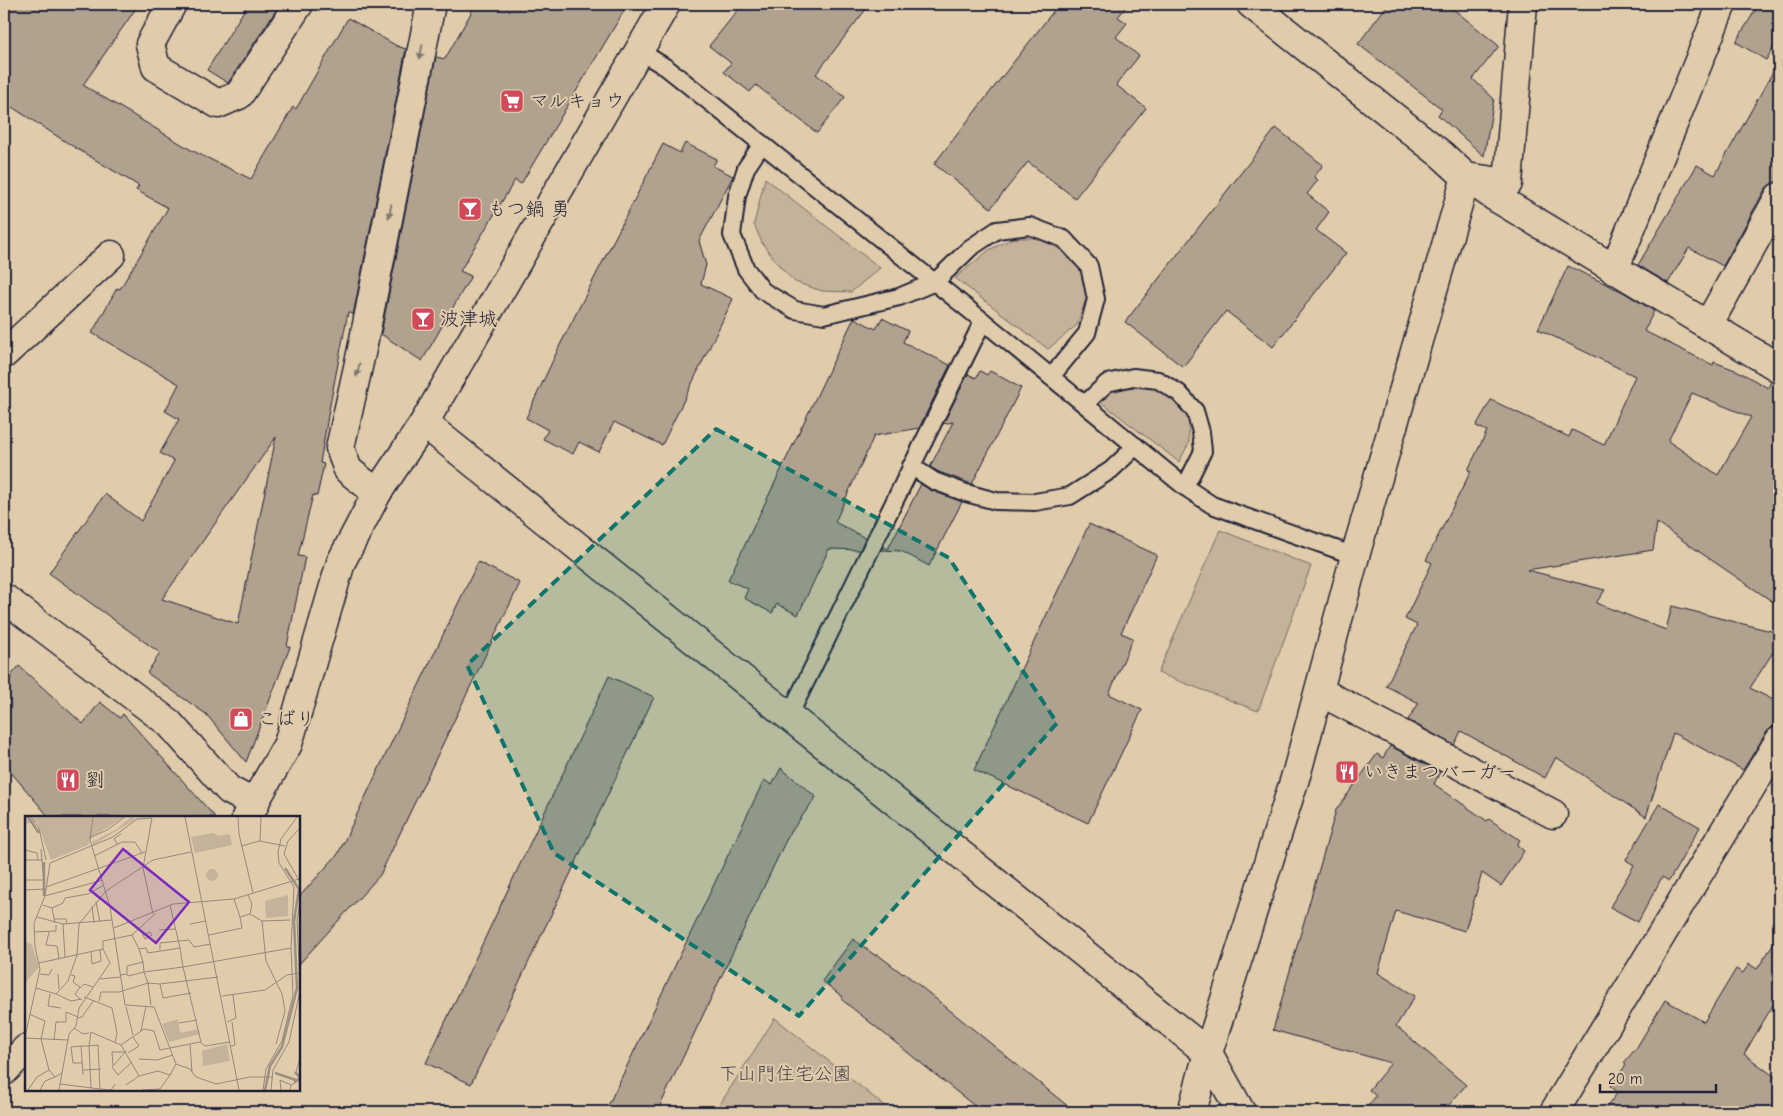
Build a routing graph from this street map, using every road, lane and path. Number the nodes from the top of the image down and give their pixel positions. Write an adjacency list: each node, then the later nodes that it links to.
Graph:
1 (172, 4): 2 (street)
2 (299, 4)
3 (666, 4): 8 (street)
4 (1251, 4): 10 (street)
5 (1523, 4): 10 (street)
6 (1722, 4): 13 (street)
7 (423, 5): 25 (street, one-way to 25)
8 (638, 50): 9 (lane); 21 (street)
9 (762, 144): 14 (lane); 14 (lane)
10 (1466, 177): 13 (street); 26 (street)
11 (1779, 197): 16 (street)
12 (111, 256): 17 (street)
13 (1614, 270): 16 (street)
14 (934, 282): 15 (lane); 19 (lane)
15 (983, 321): 19 (lane); 23 (lane)
16 (1708, 324): 18 (street)
17 (4, 354)
18 (1779, 368)
19 (1051, 377): 20 (lane)
20 (1085, 404): 22 (lane); 24 (lane)
21 (424, 423): 25 (street); 29 (street)
22 (1136, 446): 23 (lane); 24 (lane)
23 (911, 466): 29 (lane)
24 (1185, 487): 26 (lane)
25 (378, 493): 31 (street)
26 (1355, 556): 28 (street)
27 (4, 598): 31 (street)
28 (1319, 691): 32 (street); 34 (street)
29 (788, 716): 34 (street)
30 (1779, 741): 38 (street)
31 (251, 810)
32 (1553, 814)
33 (25, 1050): 35 (street)
34 (1208, 1053): 36 (street); 37 (street)
35 (4, 1071)
36 (1192, 1112)
37 (1241, 1112)
38 (1554, 1112)

